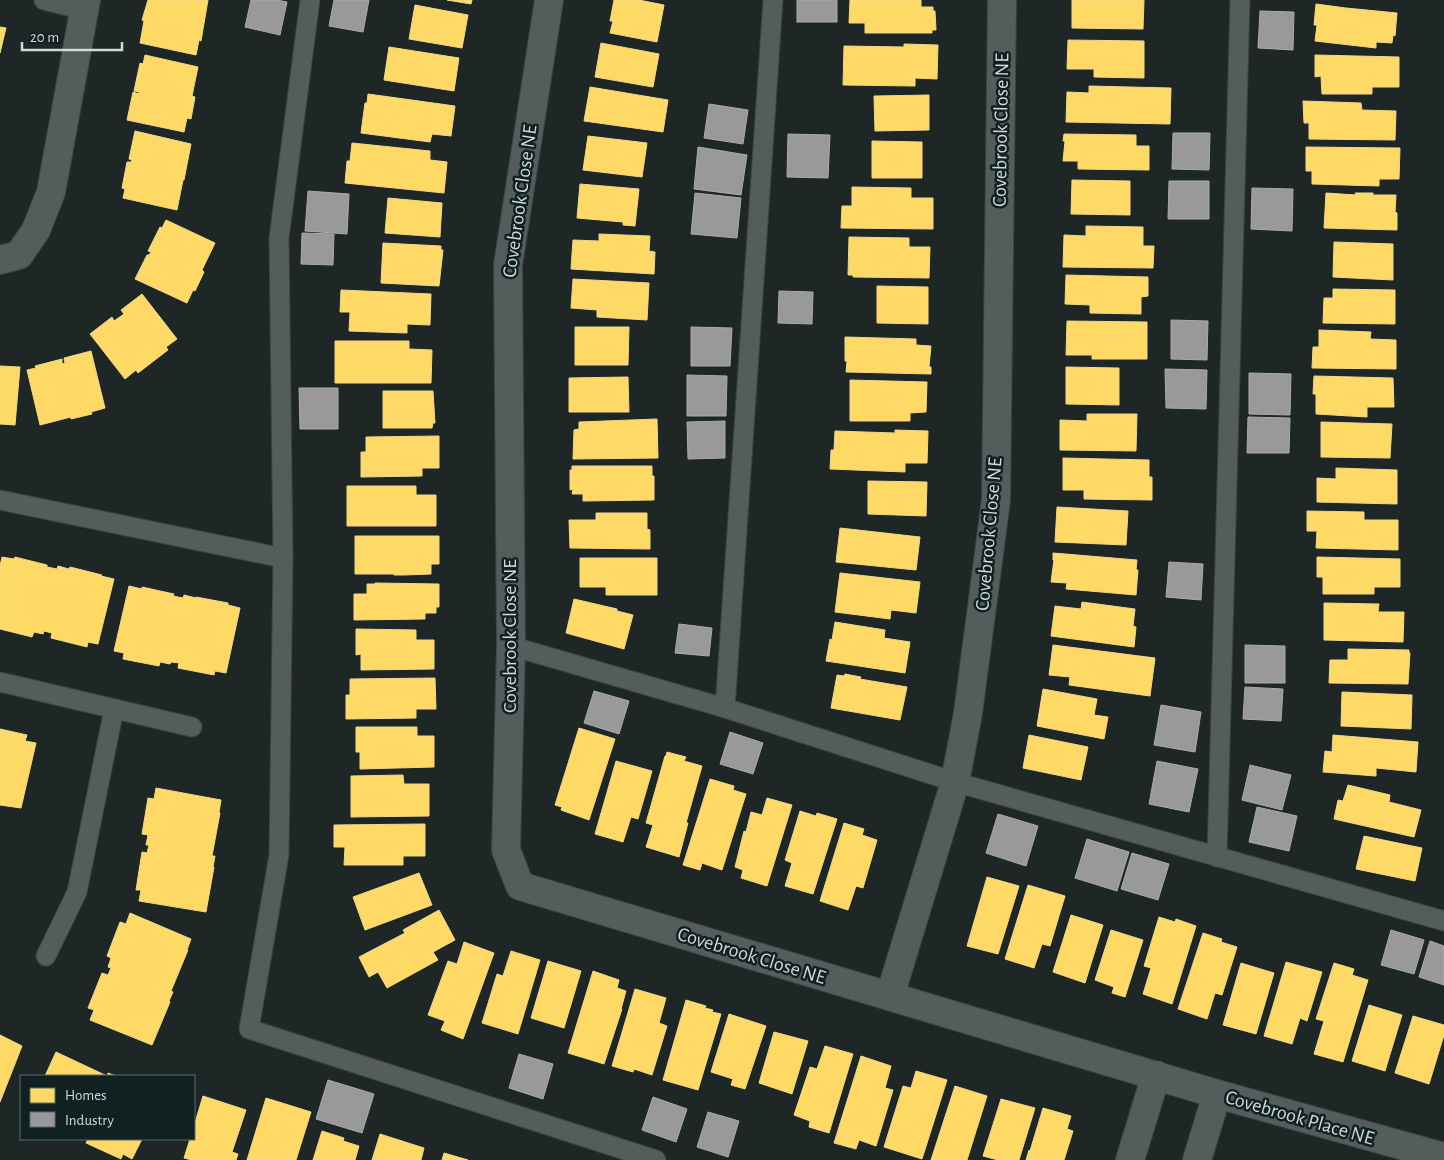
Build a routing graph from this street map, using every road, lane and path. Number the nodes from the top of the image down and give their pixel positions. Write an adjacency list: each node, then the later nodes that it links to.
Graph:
1 (44, 0): 7 (lane)
2 (310, 0): 10 (lane)
3 (549, 0): 11 (street, Covebrook Close NE)
4 (774, 0): 13 (lane)
5 (1002, 0): 16 (street, Covebrook Close NE)
6 (1240, 0): 17 (lane)
7 (85, 5): 8 (street)
8 (0, 260)
9 (0, 500): 10 (lane)
10 (283, 558): 24 (lane)
11 (510, 646): 13 (lane); 20 (street, Covebrook Close NE)
12 (0, 682): 14 (lane)
13 (725, 708): 16 (lane)
14 (114, 709): 15 (lane); 19 (lane)
15 (192, 727)
16 (955, 782): 17 (lane); 20 (street, Covebrook Close NE)
17 (1217, 857): 18 (lane)
18 (1444, 921)
19 (46, 956)
20 (890, 996): 21 (street, Covebrook Close NE)
21 (1156, 1075): 22 (street, Covebrook Place NE); 25 (street)
22 (1217, 1094): 23 (street, Covebrook Place NE); 26 (street)
23 (1444, 1157)
24 (656, 1160)
25 (1130, 1160)
26 (1197, 1160)

